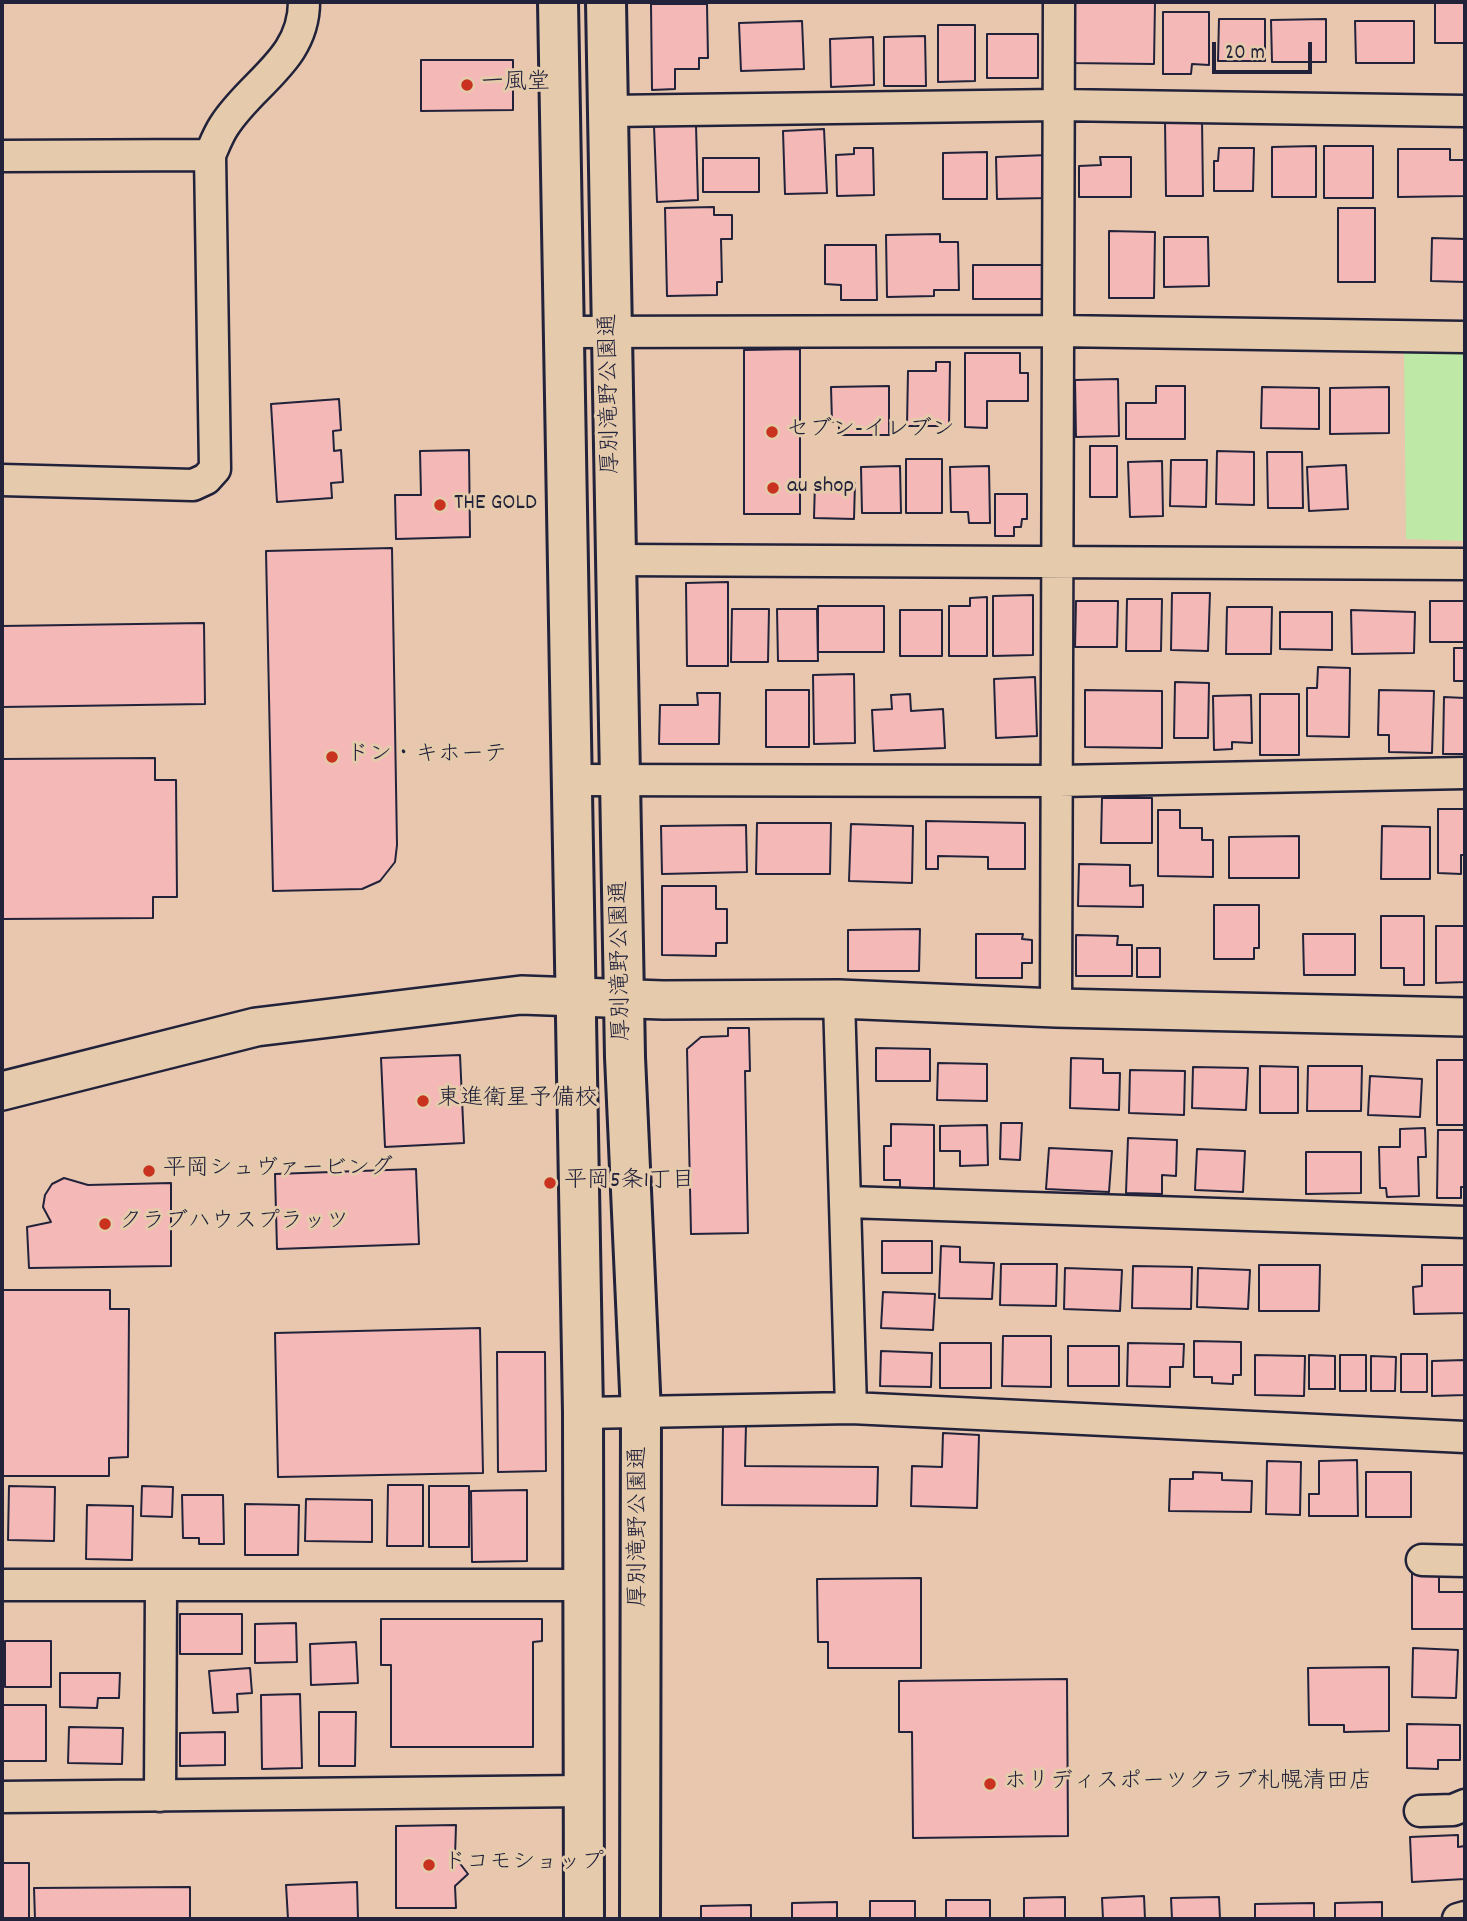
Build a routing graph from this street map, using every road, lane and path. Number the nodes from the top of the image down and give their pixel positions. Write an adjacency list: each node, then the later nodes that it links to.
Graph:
1 (304, 2): 8 (street)
2 (558, 2): 11 (main road, 厚別滝野公園通)
3 (606, 2): 6 (main road, 厚別滝野公園通)
4 (1059, 2): 5 (street)
5 (1058, 105): 6 (street); 7 (street); 10 (street)
6 (609, 111): 12 (main road, 厚別滝野公園通)
7 (1465, 111)
8 (209, 155): 9 (street); 14 (street)
9 (2, 156)
10 (1057, 331): 12 (street); 13 (street); 16 (street)
11 (563, 332): 12 (street); 19 (main road, 厚別滝野公園通)
12 (611, 334): 15 (main road, 厚別滝野公園通)
13 (1465, 337)
14 (2, 480)
15 (615, 560): 16 (street); 20 (main road, 厚別滝野公園通)
16 (1058, 561): 17 (street); 21 (street)
17 (1465, 564)
18 (1465, 773): 21 (street)
19 (572, 780): 20 (street); 22 (main road, 厚別滝野公園通)
20 (619, 782): 21 (street); 23 (main road, 厚別滝野公園通)
21 (1059, 782): 25 (street)
22 (576, 997): 23 (street); 27 (street); 31 (main road, 厚別滝野公園通)
23 (624, 998): 24 (street); 32 (main road, 厚別滝野公園通)
24 (839, 999): 25 (street); 28 (street)
25 (1056, 1008): 26 (street)
26 (1465, 1017)
27 (2, 1091)
28 (847, 1202): 29 (street); 30 (street)
29 (1465, 1222)
30 (851, 1408): 32 (street); 33 (street)
31 (583, 1413): 32 (street); 36 (main road, 厚別滝野公園通)
32 (641, 1413): 46 (main road, 厚別滝野公園通)
33 (1465, 1437)
34 (1422, 1560): 35 (street)
35 (1465, 1561)
36 (584, 1585): 38 (street); 39 (main road, 厚別滝野公園通)
37 (2, 1586): 38 (street)
38 (161, 1587): 40 (street)
39 (584, 1791): 40 (street); 45 (main road, 厚別滝野公園通)
40 (160, 1796): 41 (street)
41 (2, 1797)
42 (1465, 1805): 43 (street)
43 (1420, 1811)
44 (1465, 1917): 47 (street)
45 (584, 1919)
46 (640, 1919)
47 (1458, 1919)

